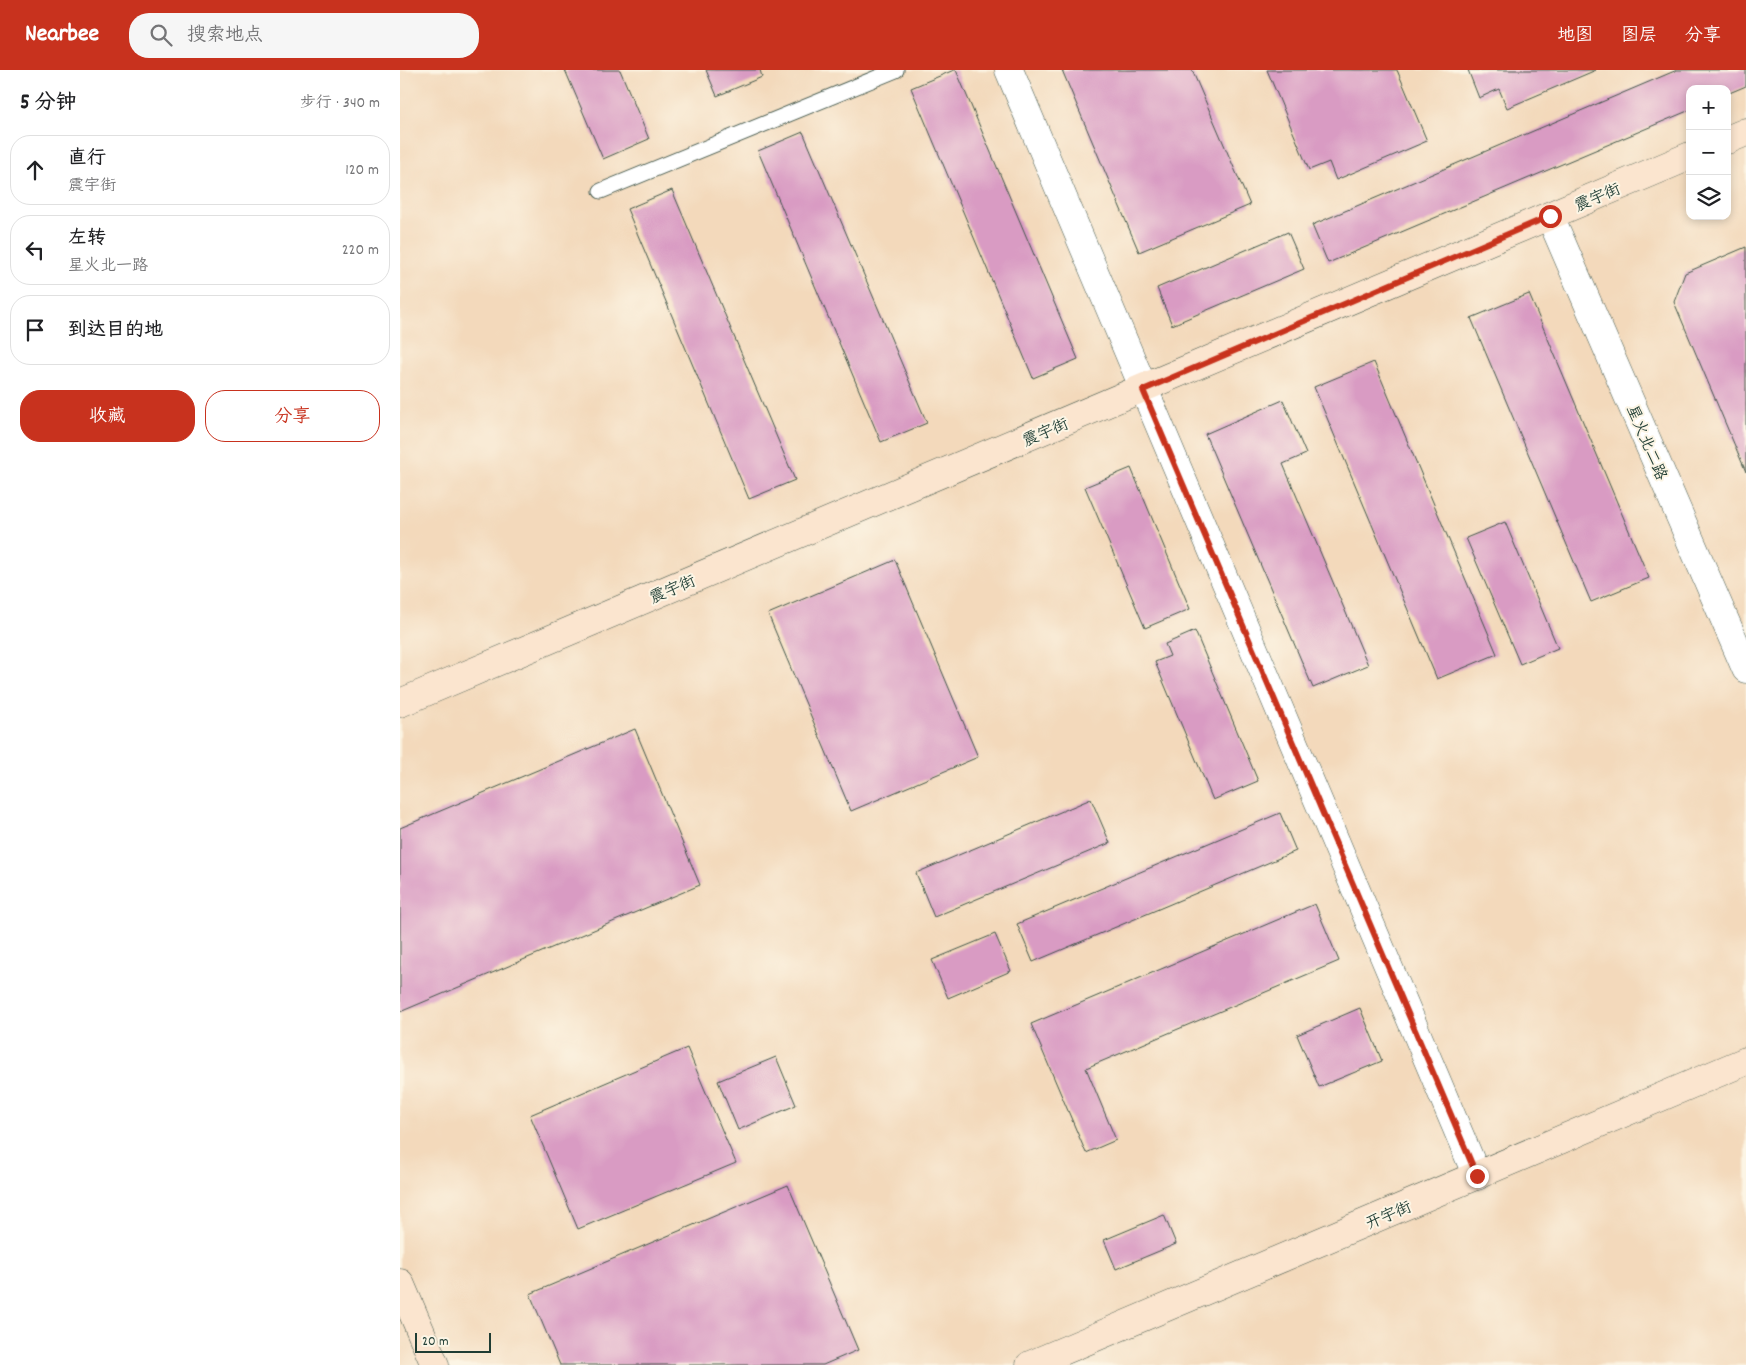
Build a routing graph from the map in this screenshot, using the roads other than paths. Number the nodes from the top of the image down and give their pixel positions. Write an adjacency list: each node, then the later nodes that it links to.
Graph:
1 (896, 70): 6 (lane)
2 (1009, 70): 8 (street)
3 (1746, 132): 4 (street)
4 (1731, 138)
5 (1686, 158): 7 (street, 震宇街)
6 (601, 191)
7 (1550, 216): 8 (street, 震宇街); 9 (street, 星火北二路)
8 (1143, 390): 10 (street, 震宇街); 12 (street)
9 (1746, 669)
10 (400, 703)
11 (1746, 1061): 12 (street, 开宇街)
12 (1477, 1176): 15 (street, 开宇街)
13 (400, 1283): 14 (street)
14 (435, 1365)
15 (1030, 1365)

